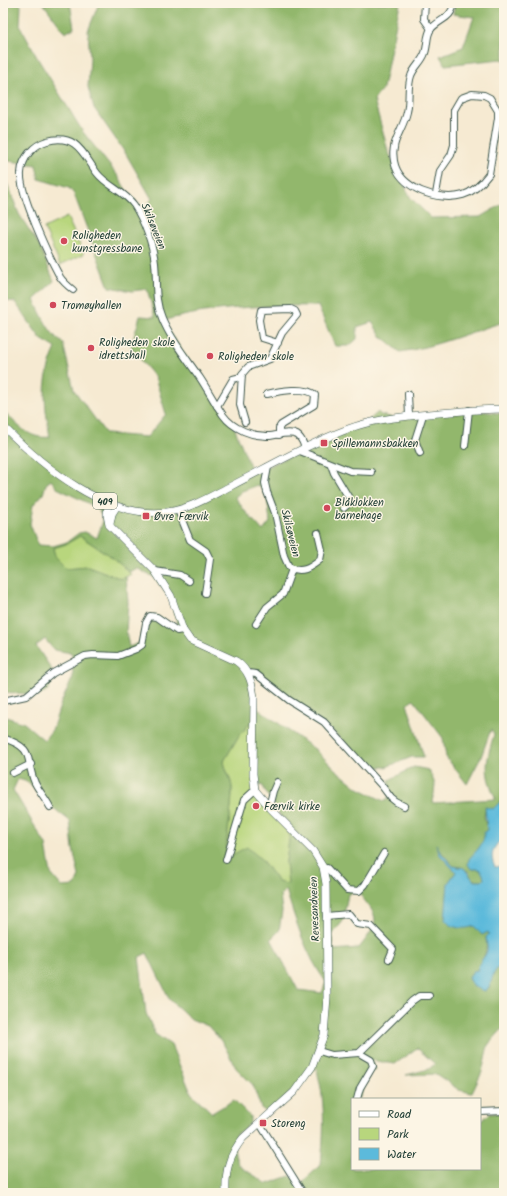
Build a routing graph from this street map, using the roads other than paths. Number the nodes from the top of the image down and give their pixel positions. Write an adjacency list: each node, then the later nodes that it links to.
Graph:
1 (425, 3): 3 (street)
2 (454, 3): 3 (street)
3 (431, 29): 4 (street)
4 (436, 194): 4 (street)
5 (73, 290): 10 (street, Skilsøveien)
6 (278, 343): 6 (street); 7 (street)
7 (240, 377): 10 (street); 15 (street)
8 (267, 394): 17 (street)
9 (408, 394): 14 (street)
10 (217, 406): 17 (street, Skilsøveien)
11 (504, 409): 12 (main road, 409)
12 (469, 410): 13 (main road, 409); 18 (street)
13 (424, 415): 14 (main road, 409); 20 (street)
14 (409, 416): 19 (main road, 409)
15 (245, 422)
16 (3, 426): 24 (main road, 409)
17 (279, 435): 19 (street, Skilsøveien)
18 (465, 446)
19 (303, 450): 21 (street); 22 (main road, 409)
20 (420, 453)
21 (331, 464): 23 (street); 26 (street)
22 (268, 467): 27 (main road, 409); 30 (street, Skilsøveien)
23 (371, 472)
24 (108, 502): 25 (main road, 409); 28 (main road)
25 (118, 506): 27 (main road, 409); 28 (main road)
26 (344, 508)
27 (178, 510): 33 (street)
28 (111, 528): 31 (main road)
29 (318, 533): 30 (street, Skilsøveien)
30 (292, 569): 34 (street)
31 (155, 571): 32 (street); 35 (main road)
32 (189, 581)
33 (205, 593)
34 (256, 624)
35 (183, 630): 36 (main road); 37 (street)
36 (248, 673): 42 (main road); 43 (street)
37 (3, 701)
38 (3, 738): 39 (street)
39 (31, 764): 40 (street); 44 (street)
40 (13, 773)
41 (277, 782): 45 (street)
42 (255, 790): 45 (main road, Revesandveien); 47 (street)
43 (404, 806)
44 (50, 807)
45 (269, 807): 48 (main road, Revesandveien)
46 (384, 853): 48 (street)
47 (226, 860)
48 (324, 869): 49 (main road, Revesandveien)
49 (326, 916): 50 (street); 52 (main road, Revesandveien)
50 (389, 959)
51 (429, 996): 53 (street)
52 (319, 1051): 53 (street); 57 (main road, Revesandveien)
53 (359, 1053): 54 (street)
54 (357, 1098)
55 (504, 1111): 56 (street)
56 (481, 1112)
57 (260, 1124): 58 (main road, Revesandveien); 59 (street)
58 (226, 1193)
59 (303, 1193)

